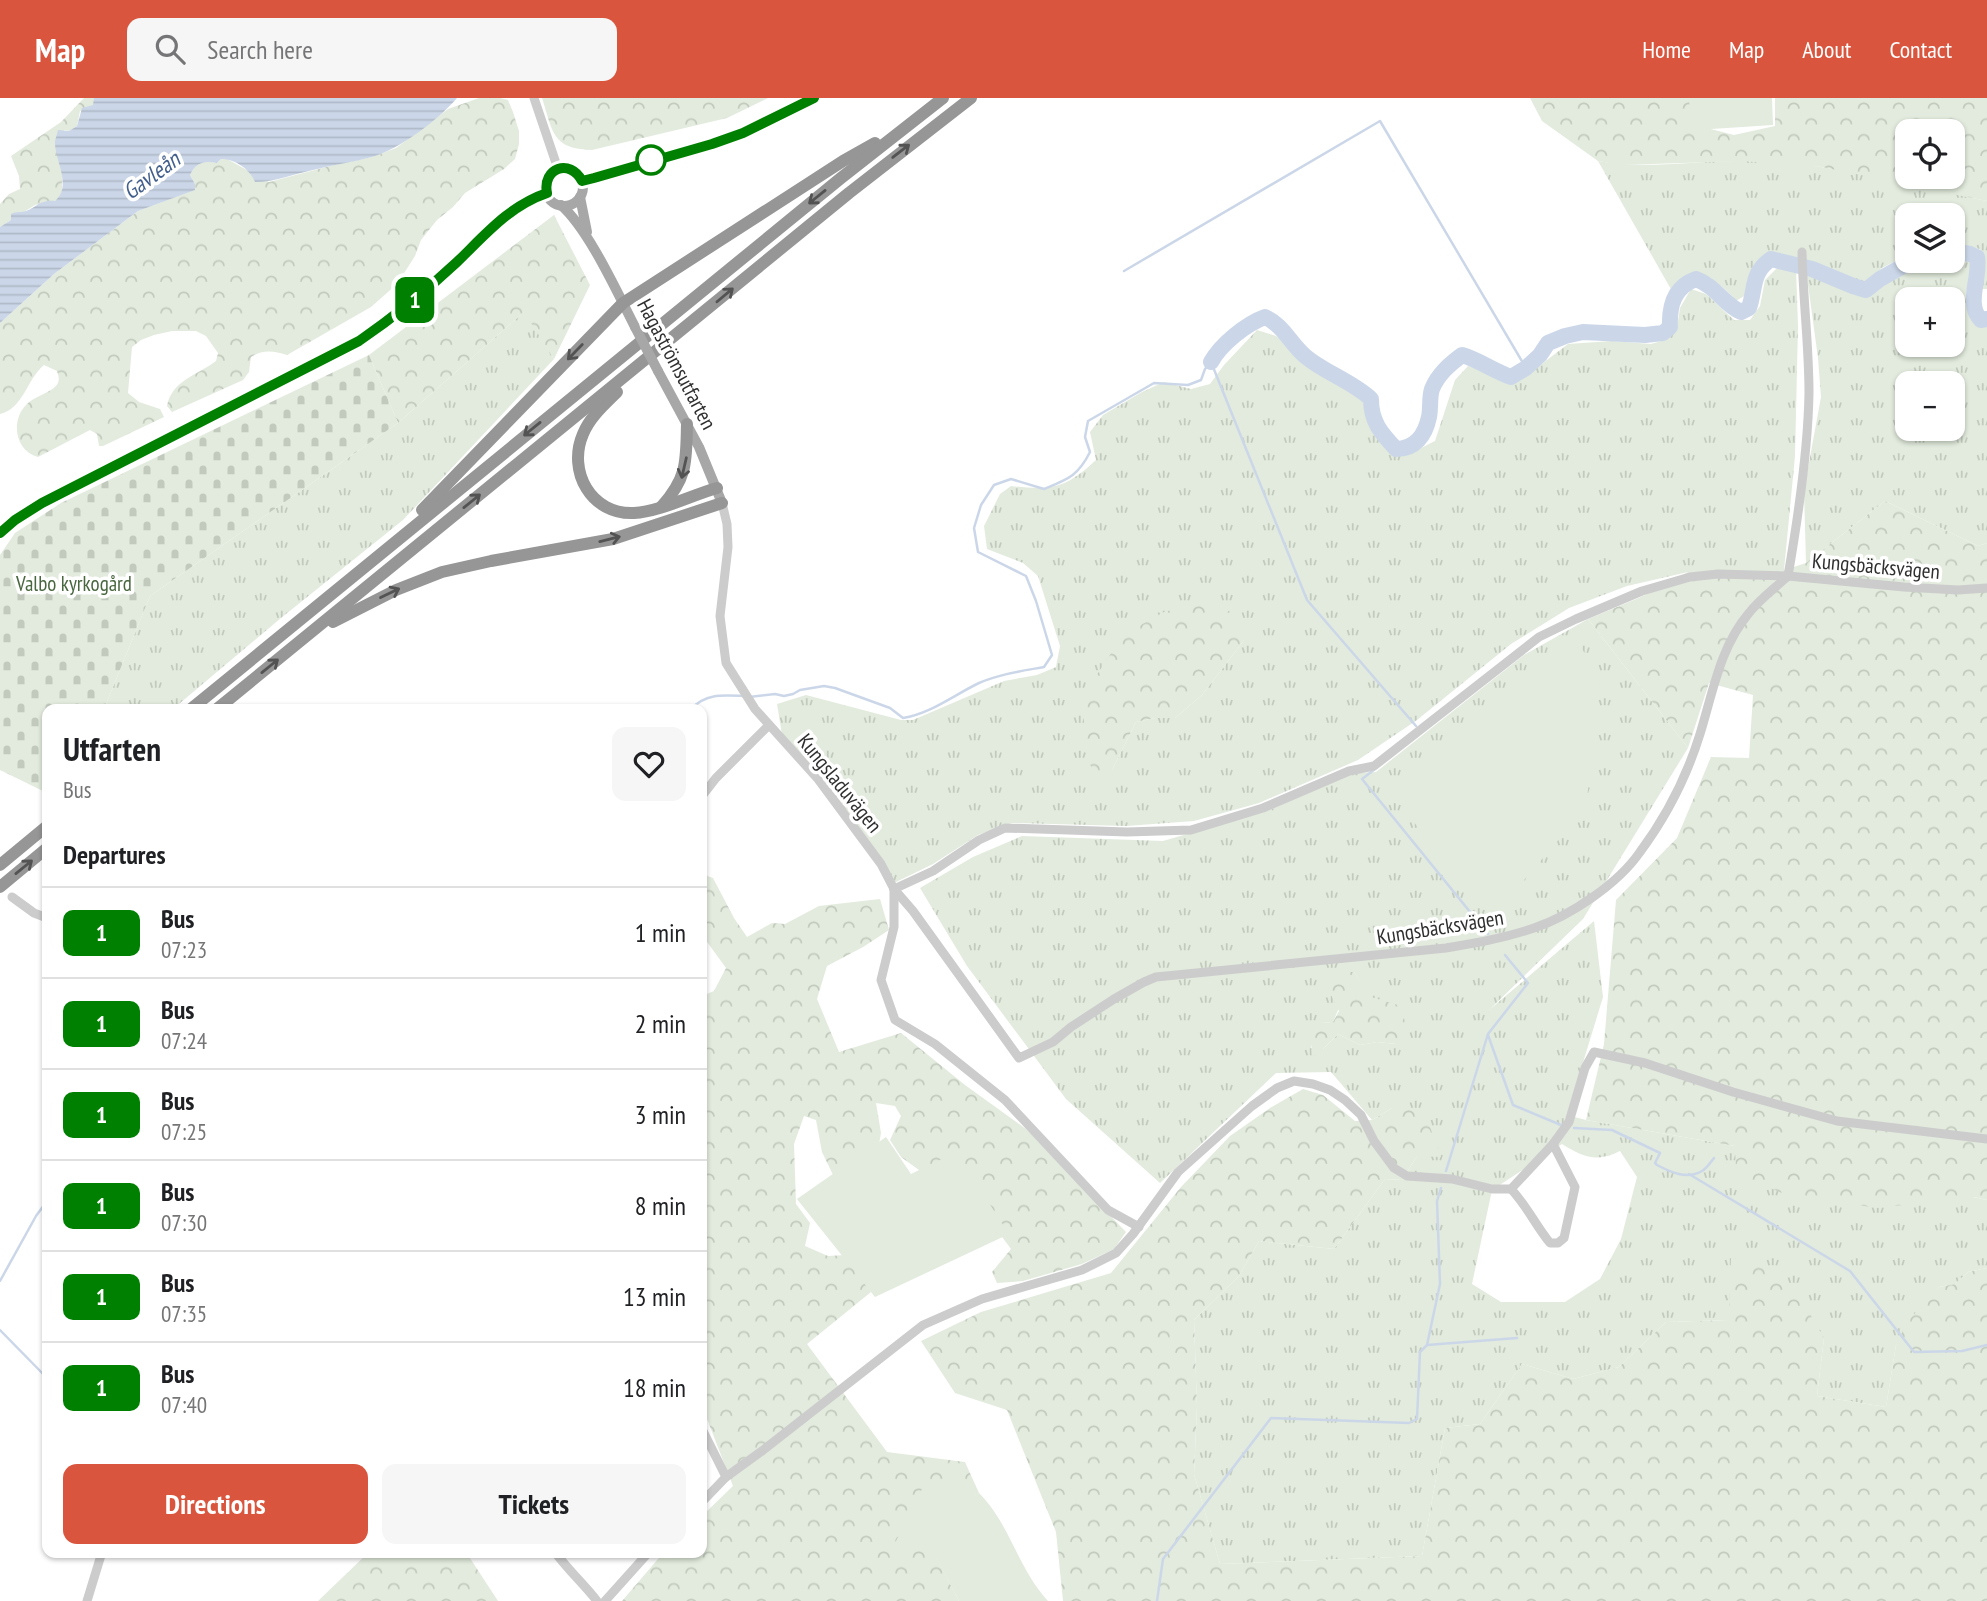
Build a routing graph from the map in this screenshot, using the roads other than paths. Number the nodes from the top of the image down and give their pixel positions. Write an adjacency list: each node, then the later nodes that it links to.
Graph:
1 (534, 98): 6 (street)
2 (814, 98): 7 (main road)
3 (943, 98): 5 (highway)
4 (971, 98): 14 (highway, one-way to 4)
5 (909, 124): 13 (highway); 20 (highway, one-way to 20)
6 (558, 169): 7 (main road); 8 (main road)
7 (582, 181): 9 (main road, Hagaströmsutfarten)
8 (547, 193): 10 (main road, Hagaströmsutfarten); 19 (main road)
9 (580, 197): 10 (main road); 11 (main road, Hagaströmsutfarten)
10 (561, 205): 11 (main road, Hagaströmsutfarten)
11 (591, 245): 13 (main road, Hagaströmsutfarten)
12 (1802, 252): 21 (street)
13 (623, 303): 15 (main road, Hagaströmsutfarten, bridge); 20 (highway, one-way to 20)
14 (672, 338): 18 (highway); 23 (highway, one-way to 14)
15 (687, 424): 16 (main road, Hagaströmsutfarten); 18 (highway, one-way to 18)
16 (717, 488): 17 (main road, Hagaströmsutfarten); 18 (highway)
17 (722, 503): 23 (highway, one-way to 17); 26 (street, Kungsladuvägen)
18 (662, 506)
19 (0, 533)
20 (382, 552): 24 (highway)
21 (1788, 576): 22 (street, Kungsbäcksvägen); 32 (street); 35 (street, Kungsbäcksvägen)
22 (1987, 588)
23 (308, 635): 25 (highway, one-way to 23)
24 (197, 704)
25 (224, 704)
26 (769, 725): 27 (street); 32 (street, Kungsladuvägen)
27 (707, 790)
28 (42, 830): 30 (highway)
29 (42, 852): 31 (highway, one-way to 29)
30 (0, 864)
31 (0, 887)
32 (894, 889): 35 (street, Kungsladuvägen); 39 (street)
33 (12, 897): 34 (street)
34 (42, 916)
35 (1019, 1058)
36 (1987, 1139): 37 (street)
37 (1553, 1144): 38 (street); 38 (street)
38 (1511, 1189): 39 (street)
39 (1139, 1227): 41 (street)
40 (707, 1439): 41 (street)
41 (726, 1477): 42 (street)
42 (707, 1497)
43 (100, 1558): 46 (street)
44 (559, 1558): 47 (street)
45 (644, 1558): 48 (street)
46 (87, 1601)
47 (597, 1601)
48 (605, 1601)

